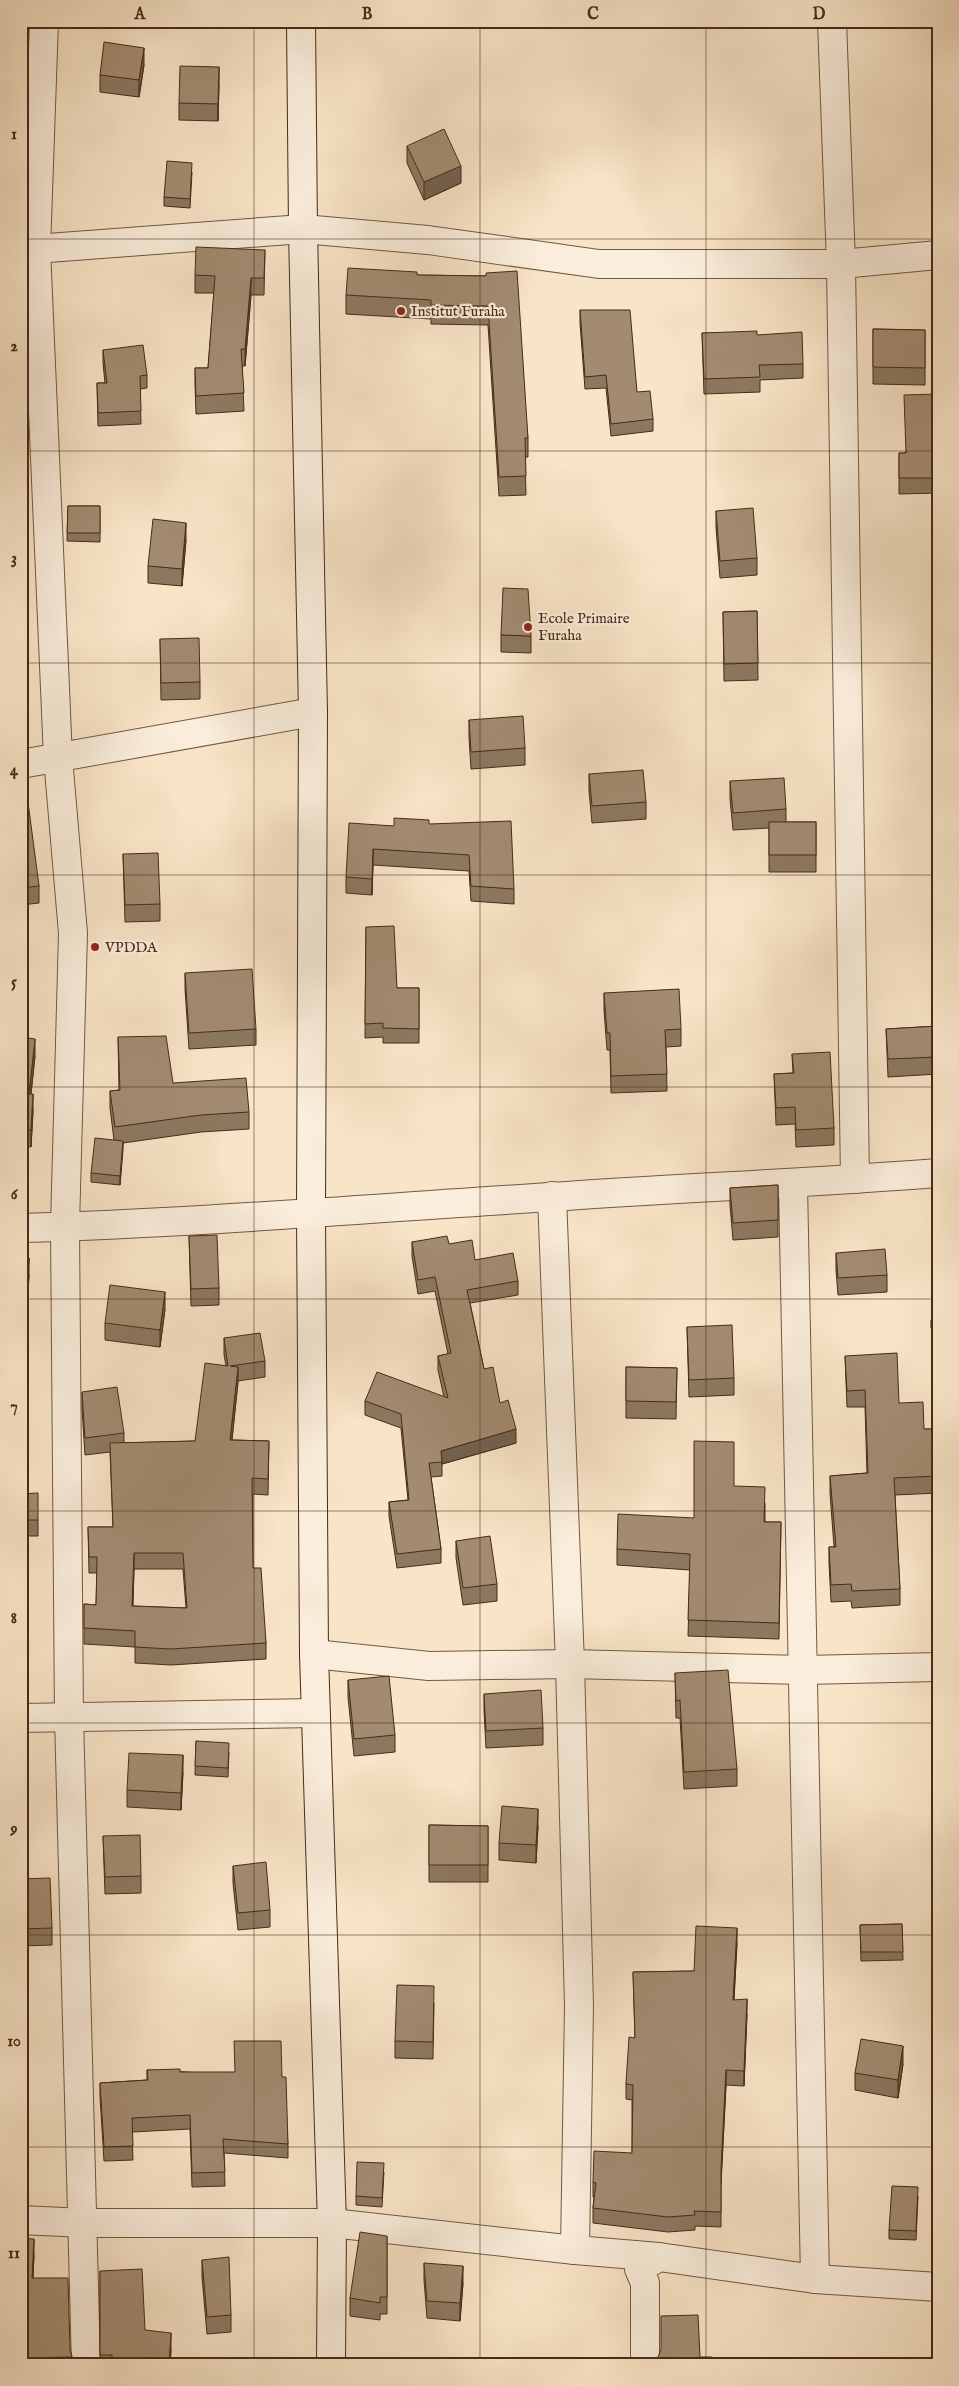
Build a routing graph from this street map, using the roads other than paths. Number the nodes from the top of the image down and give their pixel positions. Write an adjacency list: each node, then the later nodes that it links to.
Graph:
1 (44, 21): 5 (street)
2 (301, 21): 4 (street)
3 (832, 21): 7 (street)
4 (303, 229): 5 (street); 7 (street); 8 (street)
5 (29, 250): 9 (street)
6 (938, 255): 7 (street)
7 (841, 264): 12 (street)
8 (313, 712): 9 (street); 15 (street)
9 (58, 758): 10 (street); 16 (street)
10 (21, 764)
11 (938, 1173): 12 (street)
12 (856, 1179): 13 (street)
13 (793, 1184): 14 (street); 21 (street)
14 (552, 1196): 15 (street); 19 (street)
15 (311, 1214): 16 (street); 18 (street)
16 (65, 1226): 17 (street); 23 (street)
17 (21, 1228)
18 (314, 1654): 19 (street); 22 (street)
19 (570, 1664): 21 (street); 28 (street)
20 (938, 1667): 21 (street)
21 (804, 1670): 30 (street)
22 (315, 1712): 23 (street); 27 (street)
23 (69, 1717): 24 (street); 26 (street)
24 (21, 1718)
25 (21, 2220): 26 (street)
26 (84, 2223): 27 (street); 32 (street)
27 (332, 2223): 28 (street); 33 (street)
28 (575, 2250): 29 (street)
29 (658, 2257): 30 (street); 34 (street)
30 (815, 2279): 31 (street)
31 (938, 2287)
32 (86, 2365)
33 (331, 2365)
34 (645, 2365)

